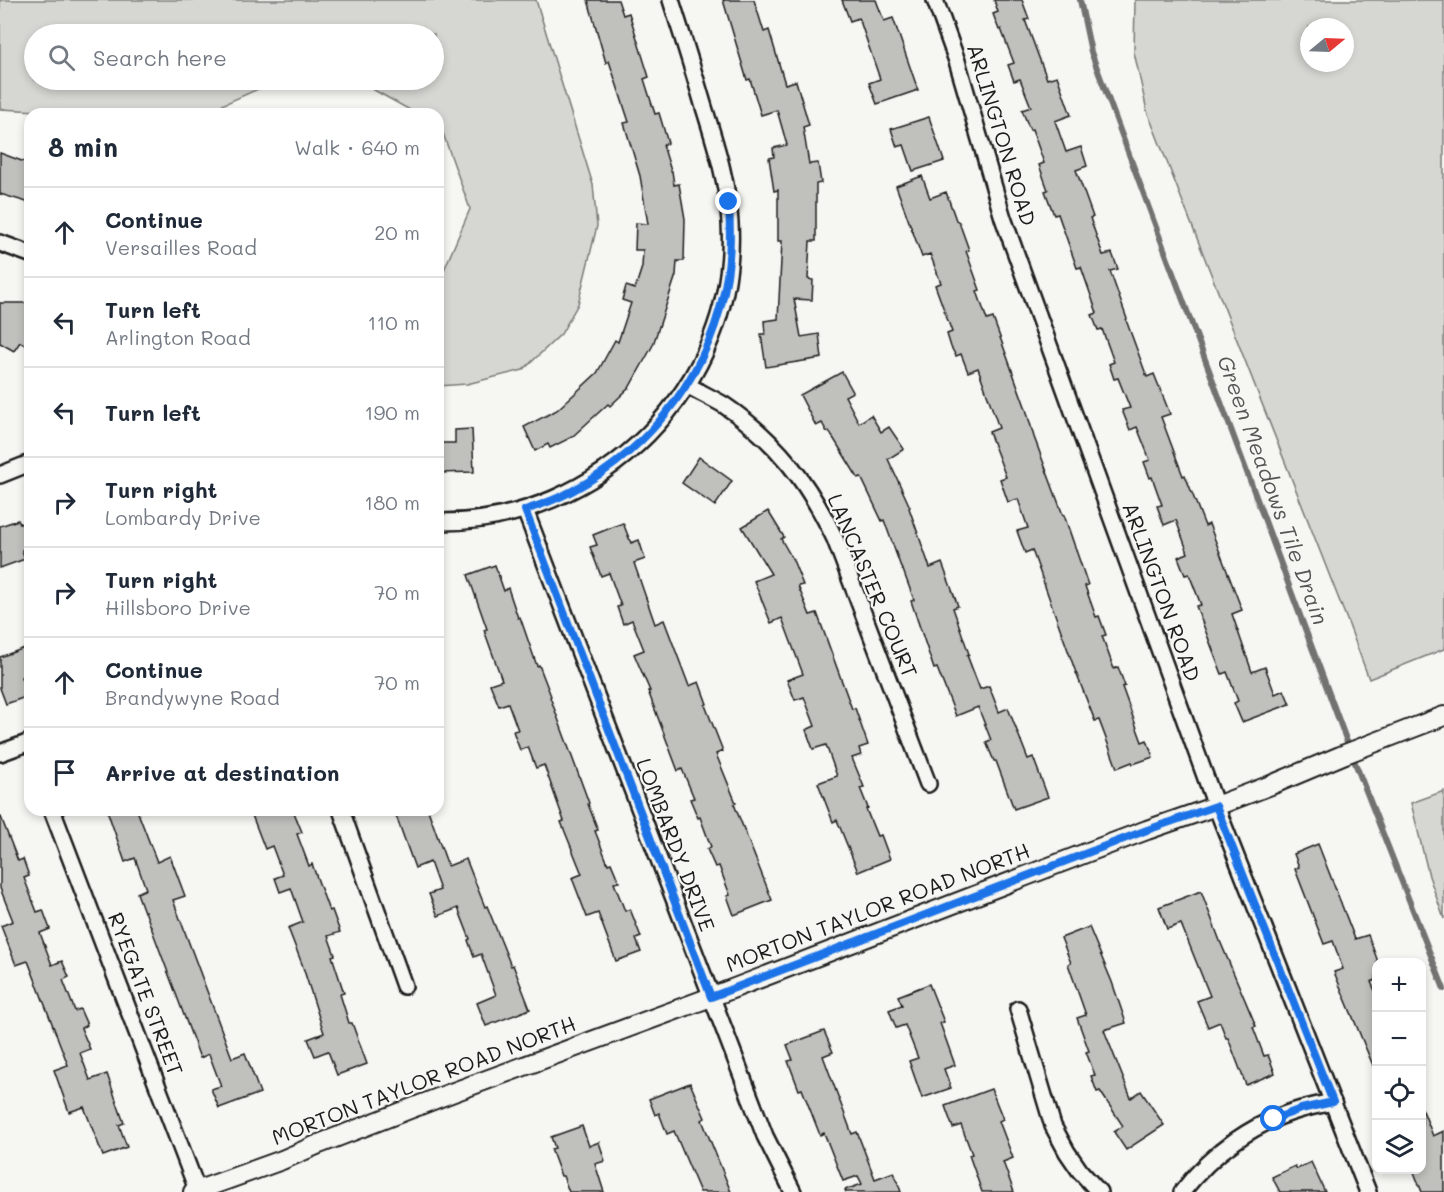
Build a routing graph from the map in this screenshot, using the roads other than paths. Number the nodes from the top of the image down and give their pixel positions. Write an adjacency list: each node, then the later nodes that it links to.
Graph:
1 (671, 0): 5 (street)
2 (935, 0): 14 (street, ARLINGTON ROAD)
3 (0, 243): 4 (street)
4 (24, 252)
5 (687, 385): 8 (street); 13 (street, LANCASTER COURT)
6 (24, 465): 7 (street)
7 (0, 475)
8 (525, 510): 9 (street); 18 (street, LOMBARDY DRIVE)
9 (444, 522)
10 (1444, 716): 14 (street, MORTON TAYLOR ROAD NORTH)
11 (24, 747): 12 (street)
12 (0, 753)
13 (928, 784)
14 (1216, 806): 18 (street, MORTON TAYLOR ROAD NORTH); 20 (street, ARLINGTON ROAD)
15 (54, 816): 21 (street, RYEGATE STREET)
16 (343, 816): 17 (street)
17 (404, 986)
18 (711, 997): 21 (street, MORTON TAYLOR ROAD NORTH); 22 (street, LOMBARDY DRIVE)
19 (1018, 1009): 23 (street)
20 (1333, 1102): 24 (street); 25 (street, ARLINGTON ROAD)
21 (196, 1192)
22 (793, 1192)
23 (1099, 1192)
24 (1182, 1192)
25 (1368, 1192)

